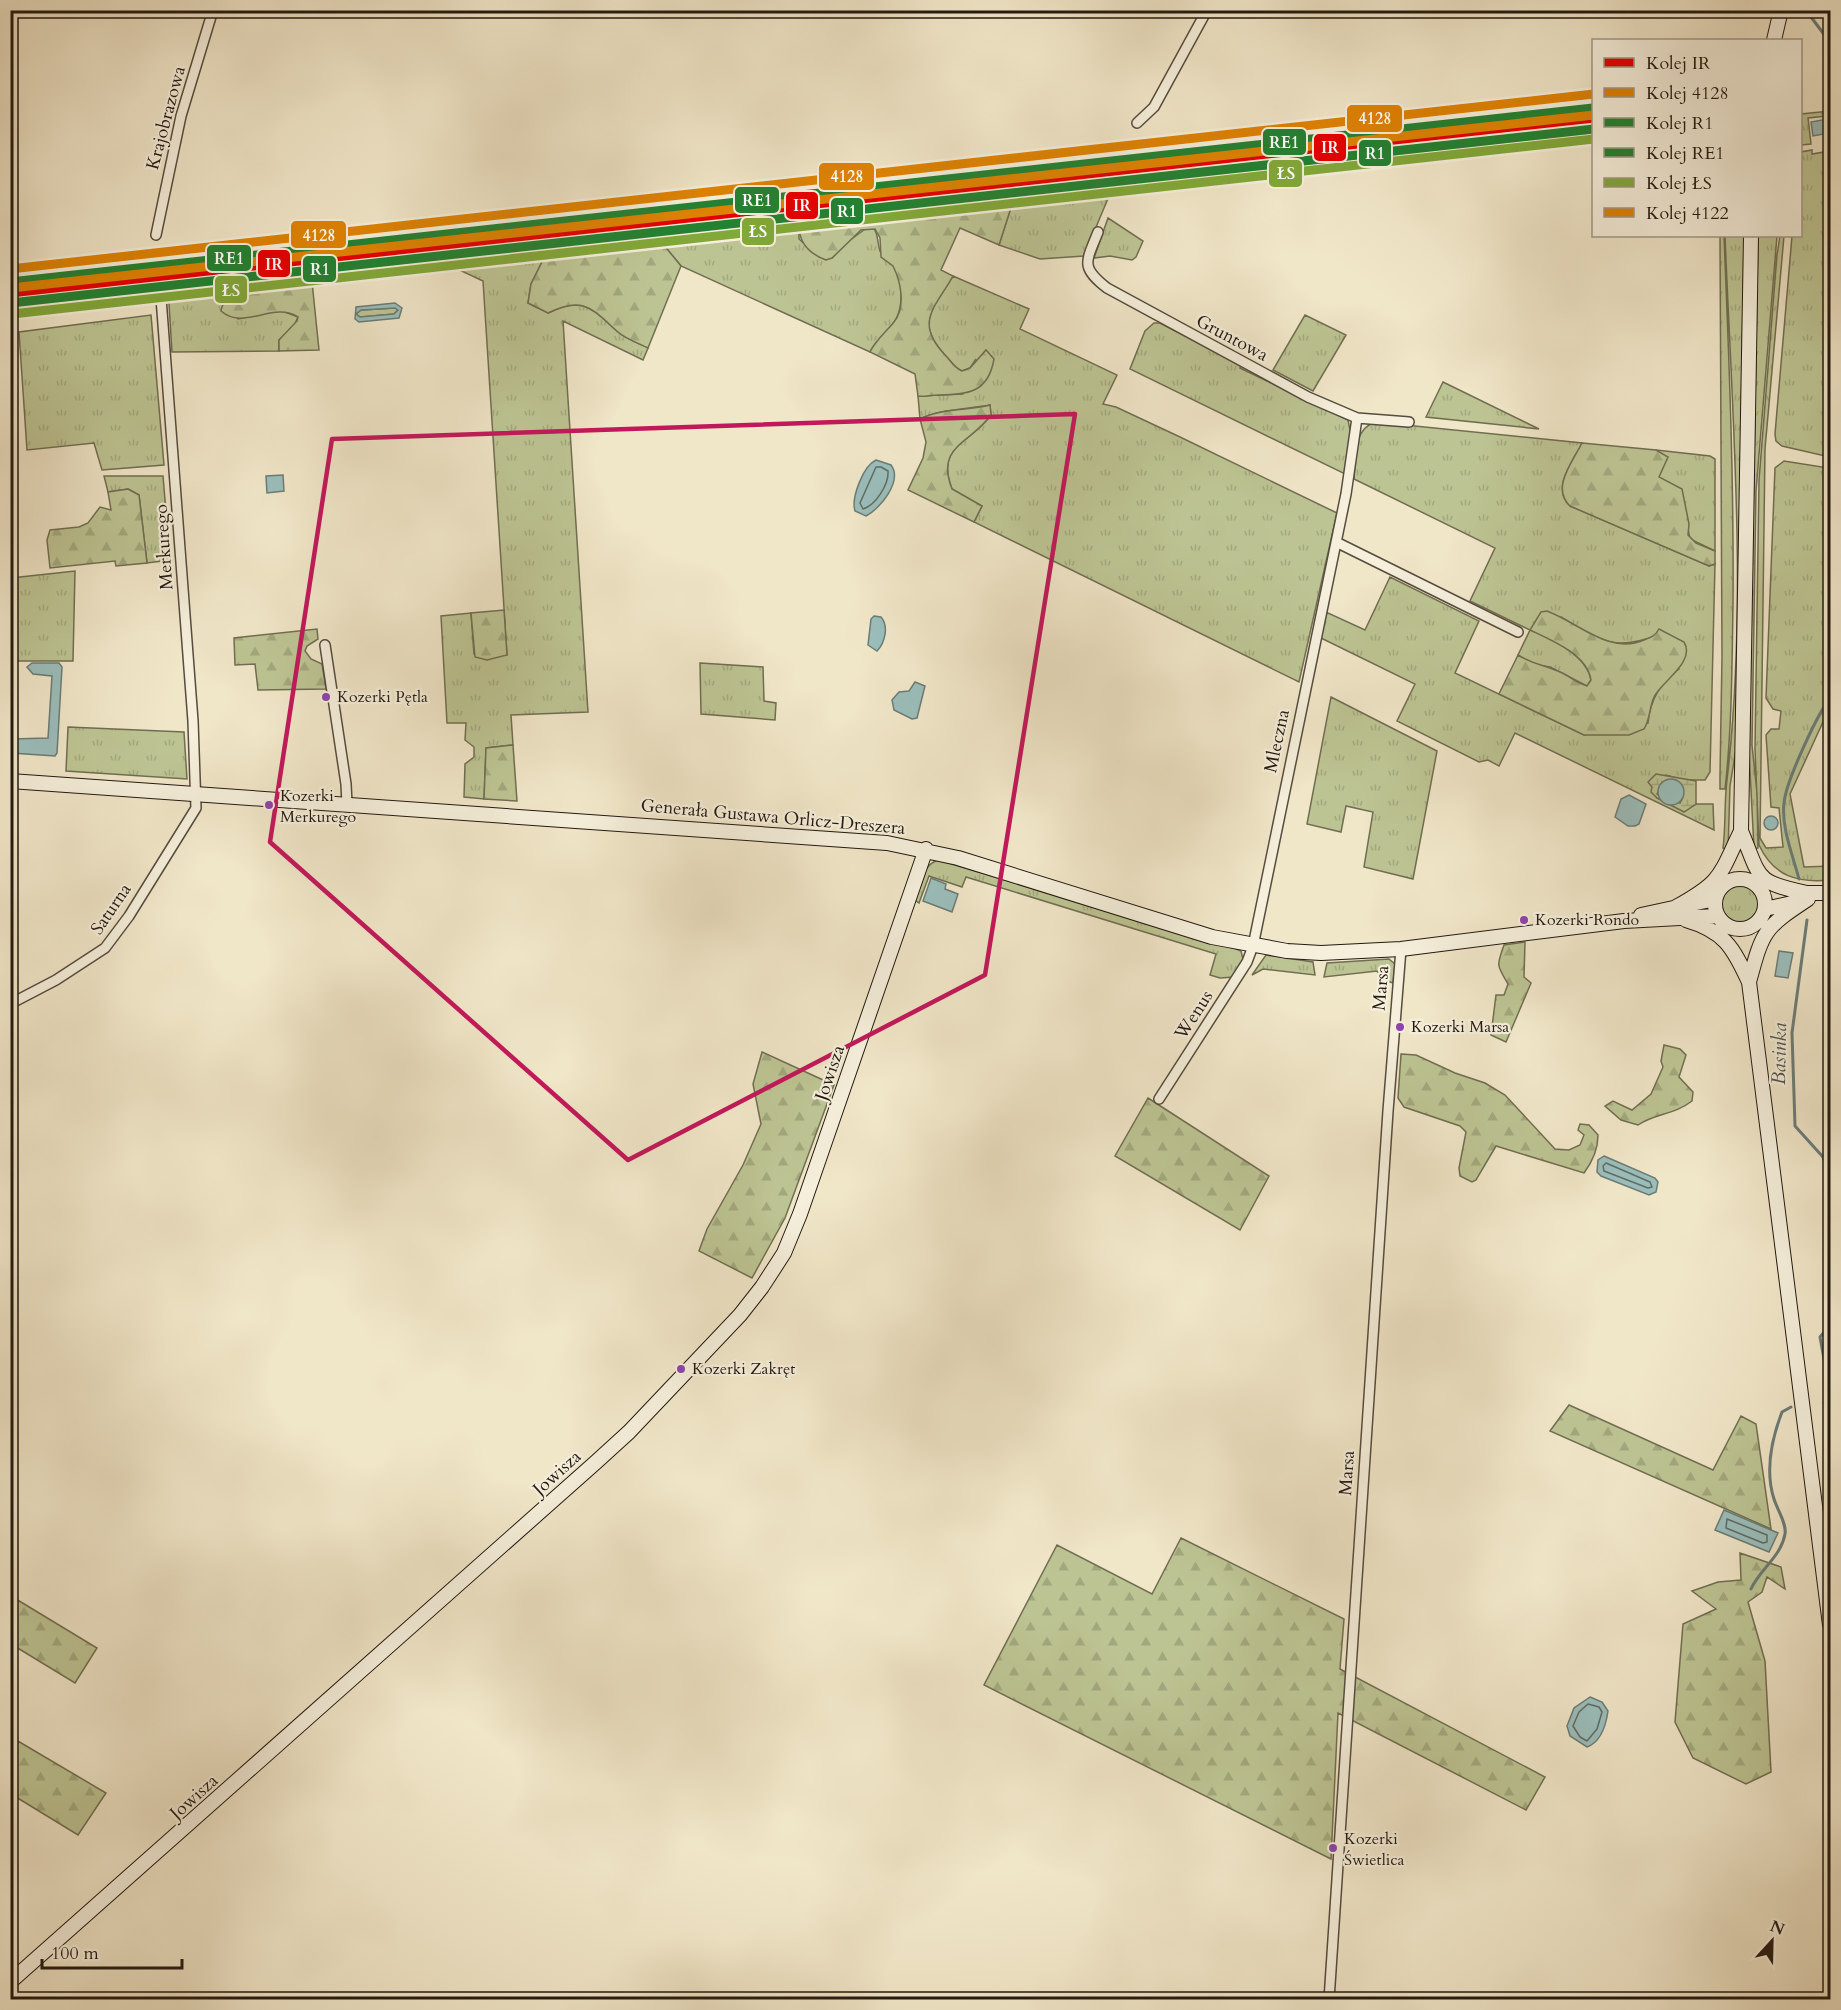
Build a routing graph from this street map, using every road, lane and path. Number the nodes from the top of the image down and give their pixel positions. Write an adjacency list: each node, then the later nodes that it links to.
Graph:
1 (213, 10): 7 (street, Krajobrazowa)
2 (1207, 10): 5 (street)
3 (1780, 10): 4 (main road)
4 (1774, 39)
5 (1137, 123)
6 (1098, 232): 10 (street, Gruntowa)
7 (156, 235)
8 (1751, 237): 18 (main road)
9 (161, 298): 16 (street, Merkurego)
10 (1358, 418): 11 (street, Gruntowa); 12 (street, Mleczna)
11 (1409, 422)
12 (1336, 542): 13 (street); 30 (street, Mleczna)
13 (1518, 632)
14 (326, 645): 17 (street)
15 (10, 782): 16 (main road, Generała Gustawa Orlicz-Dreszera)
16 (197, 794): 17 (main road, Generała Gustawa Orlicz-Dreszera); 33 (street, Saturna)
17 (347, 804): 19 (main road, Generała Gustawa Orlicz-Dreszera)
18 (1741, 840): 20 (main road); 21 (main road); 23 (main road); 26 (main road)
19 (926, 849): 30 (main road, Generała Gustawa Orlicz-Dreszera); 36 (main road, Jowisza)
20 (1729, 881): 21 (main road); 24 (main road)
21 (1757, 887): 23 (main road); 25 (main road)
22 (1828, 894): 23 (main road)
23 (1808, 896): 25 (main road); 32 (main road)
24 (1715, 899): 26 (main road, Generała Gustawa Orlicz-Dreszera); 27 (main road)
25 (1765, 909): 28 (main road)
26 (1677, 912): 27 (main road, Generała Gustawa Orlicz-Dreszera); 31 (main road, Generała Gustawa Orlicz-Dreszera); 32 (main road)
27 (1717, 916): 29 (main road)
28 (1757, 922): 29 (main road); 32 (main road)
29 (1731, 928): 32 (main road)
30 (1252, 946): 31 (main road, Generała Gustawa Orlicz-Dreszera); 34 (street, Wenus)
31 (1401, 949): 37 (street, Marsa)
32 (1748, 975): 35 (main road)
33 (10, 1004)
34 (1159, 1099)
35 (1830, 1625)
36 (10, 1982)
37 (1329, 2000)

